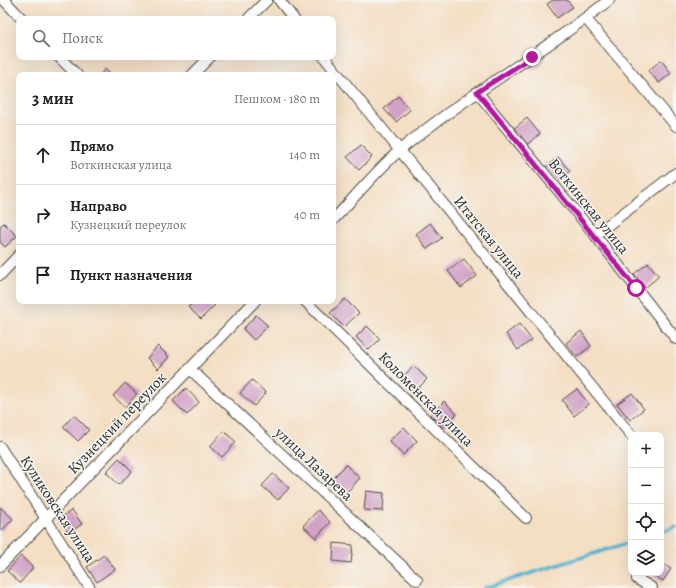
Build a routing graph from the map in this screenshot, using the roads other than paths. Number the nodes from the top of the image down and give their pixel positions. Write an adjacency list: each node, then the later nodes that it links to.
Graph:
1 (4, 0): 5 (street)
2 (267, 0): 6 (street)
3 (279, 0): 7 (street)
4 (609, 0): 8 (street)
5 (19, 16)
6 (251, 16)
7 (292, 16)
8 (586, 19): 14 (street); 15 (street)
9 (62, 60): 12 (street)
10 (207, 60): 13 (street)
11 (326, 60): 16 (street, Итатская улица)
12 (73, 72)
13 (195, 72)
14 (477, 92): 16 (street); 19 (street, Воткинская улица)
15 (676, 126)
16 (400, 151): 18 (street); 26 (street, Итатская улица)
17 (676, 172): 19 (street)
18 (336, 217)
19 (595, 235): 24 (street, Воткинская улица)
20 (16, 258): 21 (street)
21 (0, 275)
22 (252, 304): 25 (street, Кузнецкий переулок)
23 (309, 304): 29 (street, Коломенская улица)
24 (676, 339)
25 (190, 369): 28 (street, Кузнецкий переулок); 32 (street, улица Лазарева)
26 (629, 432)
27 (0, 447): 28 (street, Куликовская улица)
28 (45, 518): 30 (street, Кузнецкий переулок); 33 (street, Куликовская улица)
29 (526, 518)
30 (0, 566)
31 (637, 579): 34 (street)
32 (417, 580)
33 (90, 588)
34 (652, 588)

